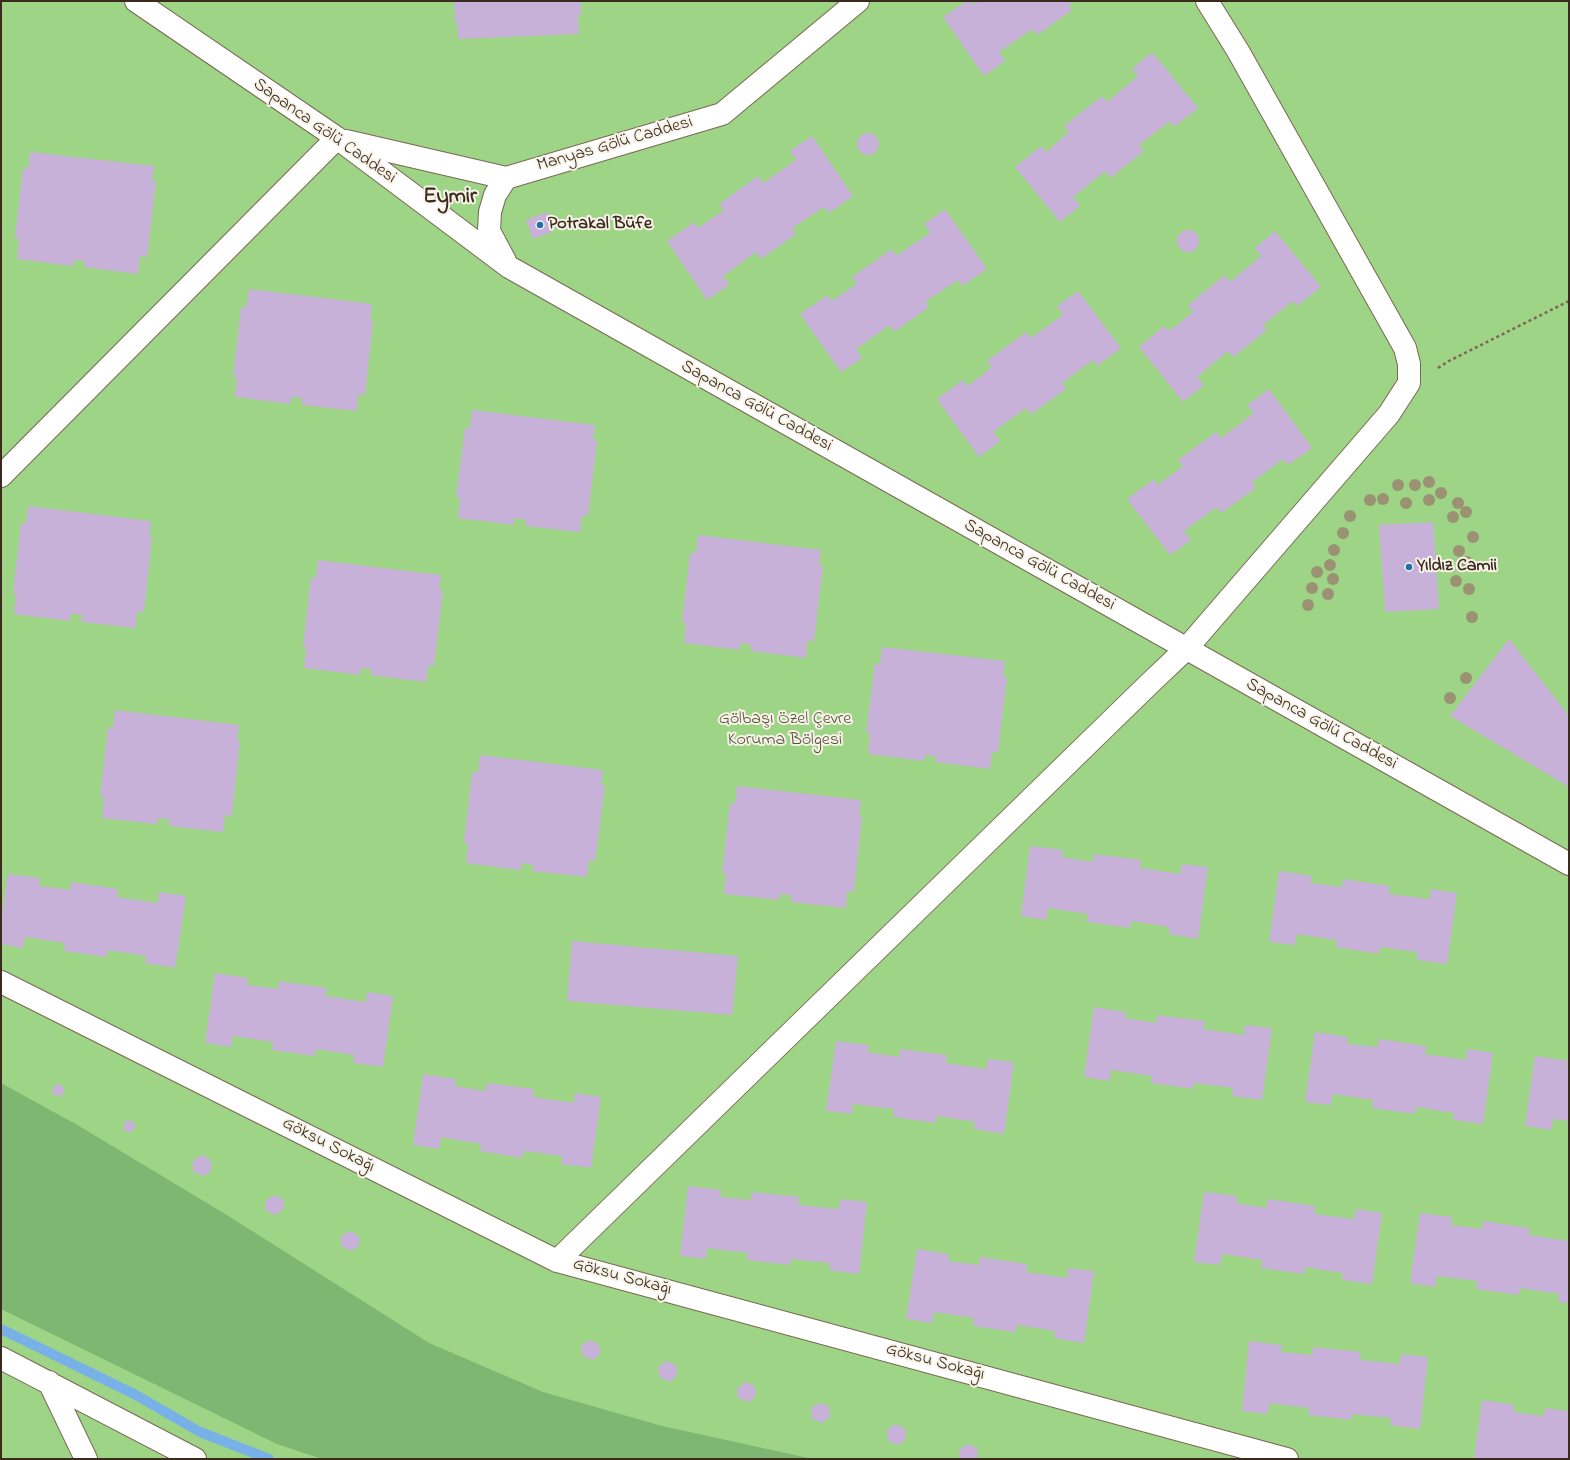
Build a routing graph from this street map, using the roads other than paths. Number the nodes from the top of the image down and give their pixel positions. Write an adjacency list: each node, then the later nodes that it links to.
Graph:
1 (136, 1): 4 (street, Sapanca Gölü Caddesi)
2 (858, 1): 5 (street, Manyas Gölü Caddesi)
3 (1208, 1): 8 (street)
4 (337, 138): 5 (street, Manyas Gölü Caddesi); 6 (street, Sapanca Gölü Caddesi); 7 (street)
5 (506, 178): 6 (street)
6 (509, 267): 8 (street, Sapanca Gölü Caddesi)
7 (1, 476)
8 (1186, 649): 9 (street, Sapanca Gölü Caddesi); 11 (street)
9 (1569, 864)
10 (1, 982): 11 (street, Göksu Sokağı)
11 (557, 1261): 16 (street, Göksu Sokağı)
12 (1, 1358): 13 (street)
13 (50, 1382): 14 (street); 15 (street)
14 (86, 1459)
15 (195, 1459)
16 (1287, 1459)

